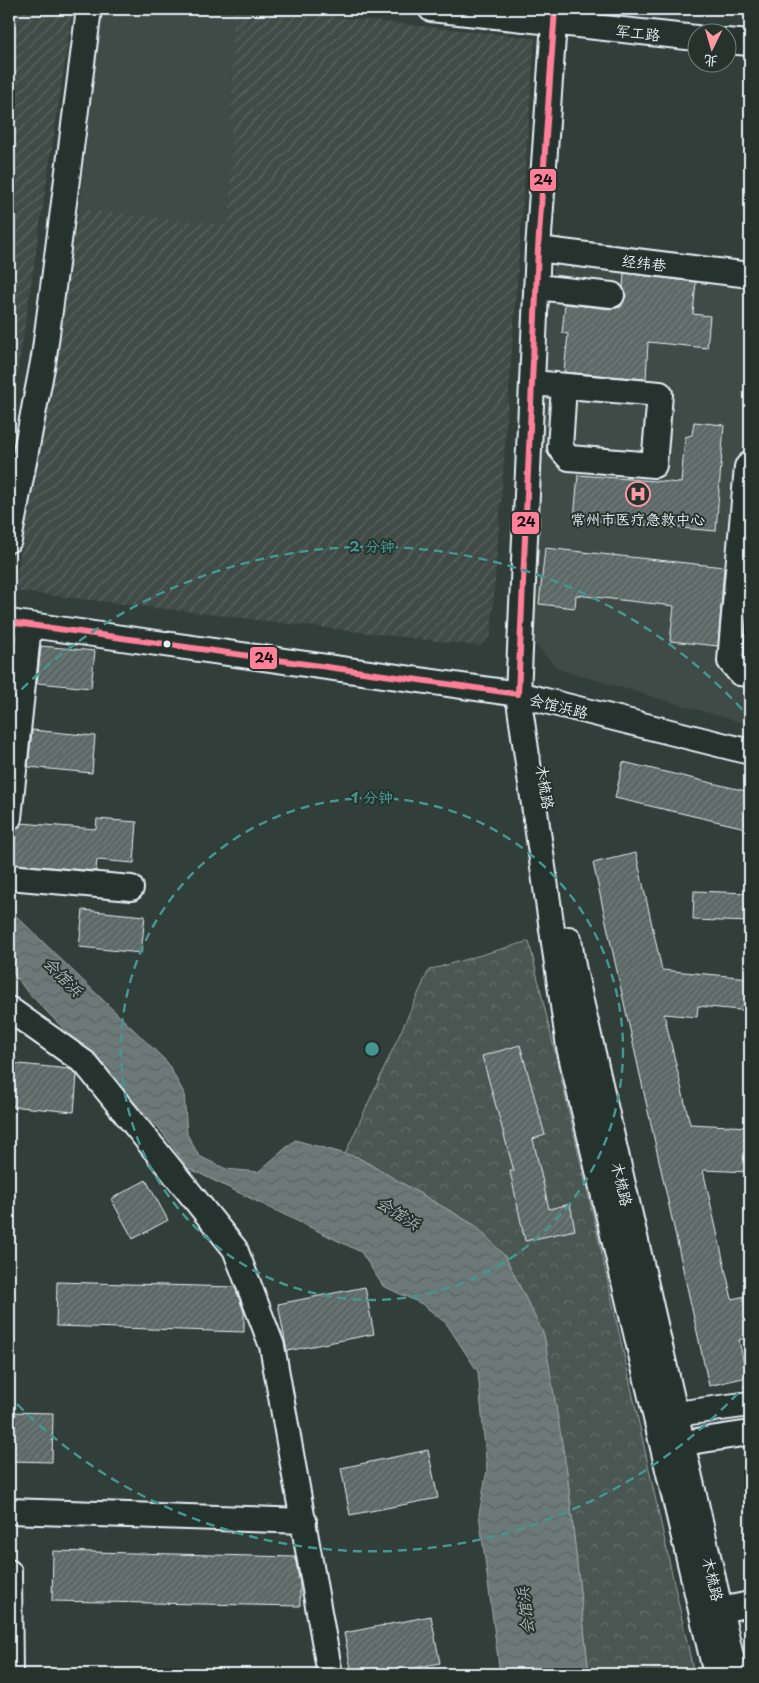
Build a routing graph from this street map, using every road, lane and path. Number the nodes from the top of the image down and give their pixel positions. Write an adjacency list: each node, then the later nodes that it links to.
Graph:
1 (89, 9): 14 (street)
2 (437, 9): 3 (street, 军工路)
3 (554, 16): 4 (street, 军工路); 7 (street, 木梳路)
4 (686, 36)
5 (736, 42): 6 (street)
6 (750, 43)
7 (538, 249): 8 (street, 经纬巷); 9 (street, 木梳路)
8 (750, 275)
9 (536, 287): 10 (street); 11 (street, 木梳路)
10 (612, 295)
11 (532, 383): 12 (street); 17 (street, 木梳路)
12 (564, 386): 12 (street)
13 (750, 464): 16 (street)
14 (9, 540)
15 (19, 623): 17 (street, 会馆浜路); 19 (street)
16 (750, 674)
17 (518, 694): 18 (street, 会馆浜路); 24 (street, 木梳路); 34 (street, 木梳路)
18 (750, 752)
19 (9, 818)
20 (9, 877): 21 (street)
21 (131, 888)
22 (9, 1009): 28 (street)
23 (750, 1404): 24 (street)
24 (676, 1414): 26 (street, 木梳路)
25 (750, 1433): 26 (street)
26 (683, 1443): 31 (street, 木梳路)
27 (9, 1510): 28 (street)
28 (304, 1521): 33 (street)
29 (9, 1572): 32 (street)
30 (750, 1604): 31 (street)
31 (721, 1610): 35 (street, 木梳路)
32 (10, 1674)
33 (330, 1674)
34 (716, 1674)
35 (735, 1674)

